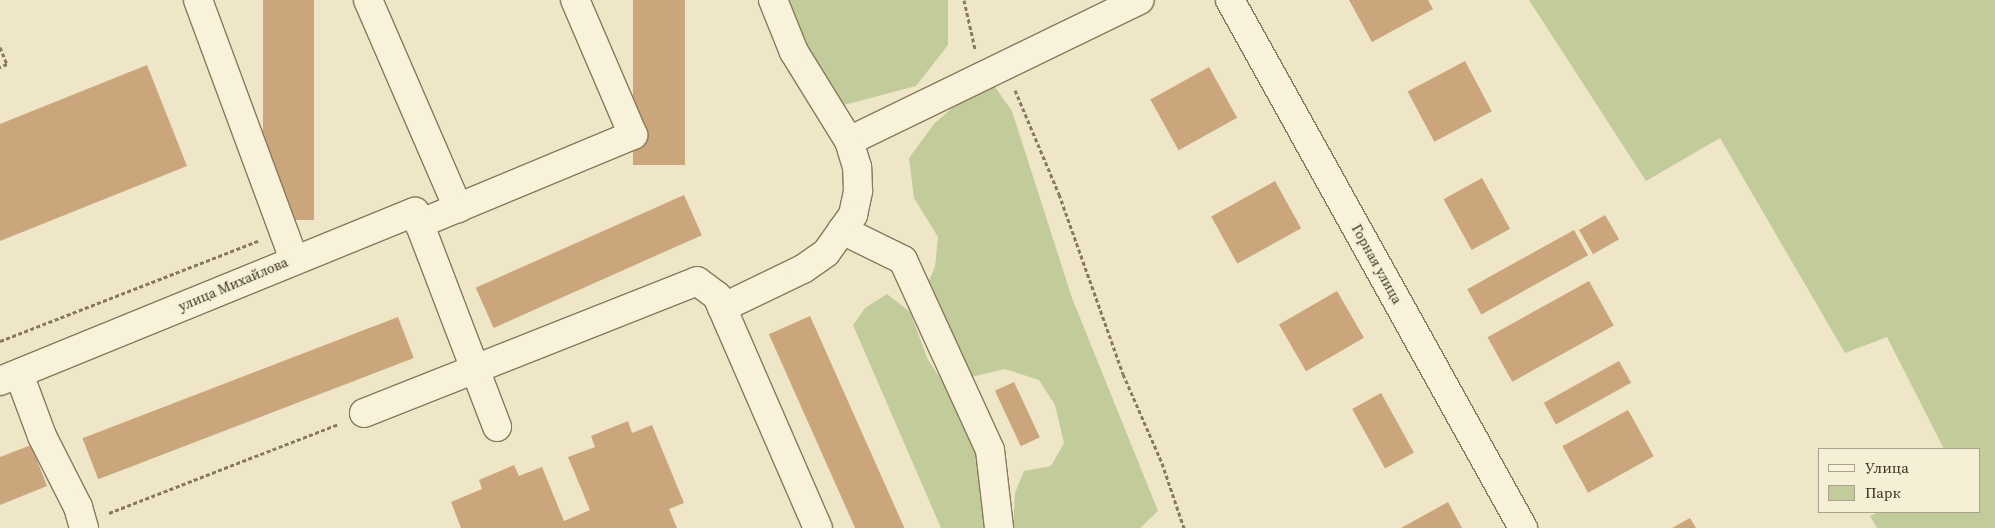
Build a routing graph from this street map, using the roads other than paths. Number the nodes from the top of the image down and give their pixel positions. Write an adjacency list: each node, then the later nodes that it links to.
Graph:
1 (198, 0): 11 (street, улица Михайлова)
2 (368, 0): 8 (street)
3 (575, 0): 8 (street)
4 (773, 0): 7 (street)
5 (1140, 0): 7 (street)
6 (1230, 0): 20 (street, Горная улица)
7 (849, 141): 10 (street)
8 (458, 208): 9 (street)
9 (419, 224): 11 (street); 13 (street)
10 (842, 230): 12 (street); 19 (street)
11 (294, 259): 14 (street, улица Михайлова)
12 (722, 308): 13 (street); 18 (street)
13 (475, 369): 15 (street); 16 (street)
14 (10, 377): 17 (street)
15 (364, 413)
16 (496, 427)
17 (78, 526)
18 (818, 528)
19 (999, 528)
20 (1523, 528)

